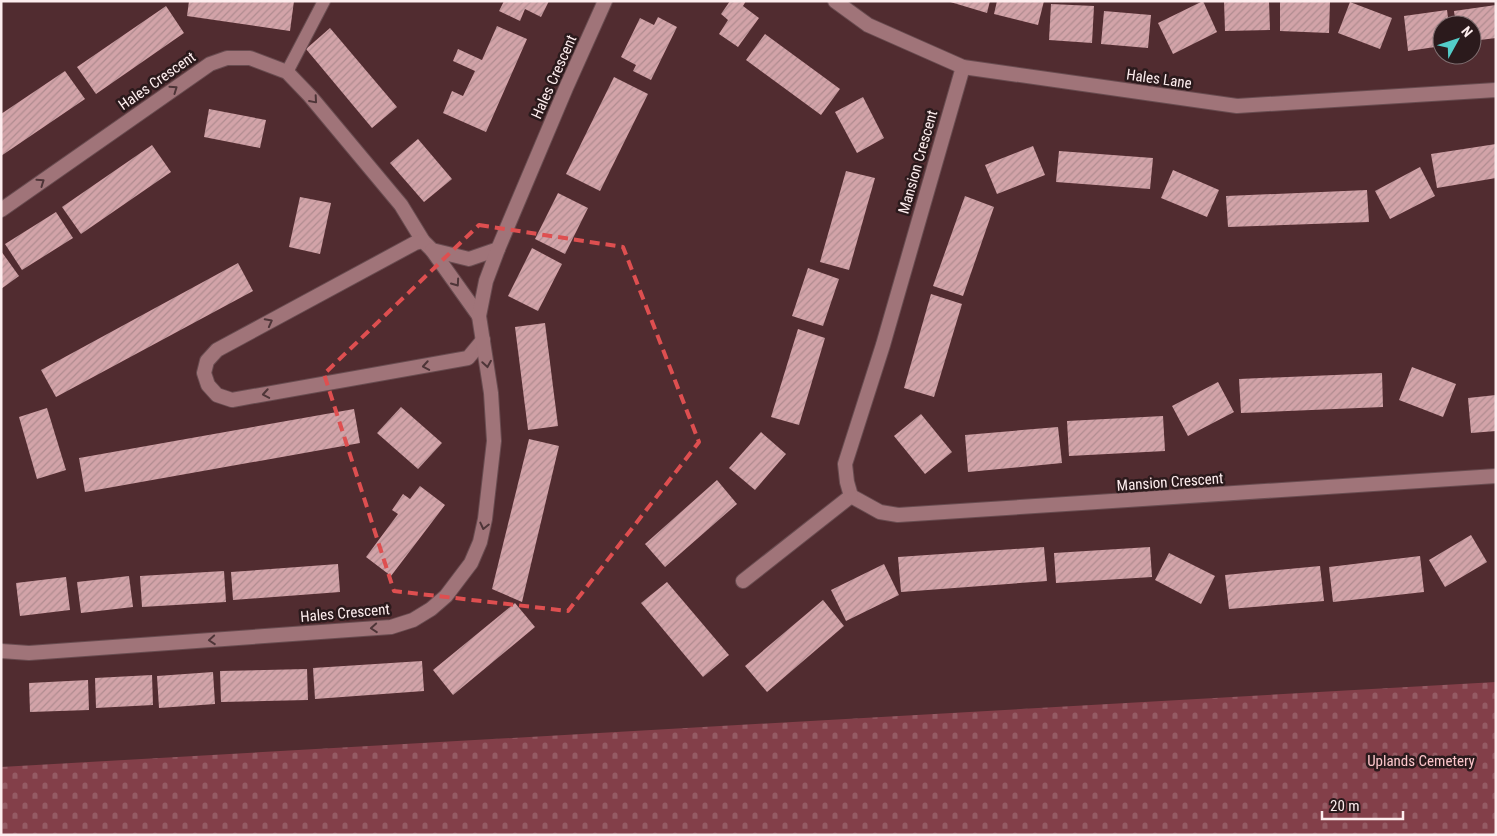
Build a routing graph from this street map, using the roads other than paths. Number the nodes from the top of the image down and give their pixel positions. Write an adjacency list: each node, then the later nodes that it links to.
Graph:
1 (324, 1): 5 (lane)
2 (605, 1): 9 (street, Hales Crescent)
3 (835, 1): 4 (street, Hales Lane)
4 (963, 67): 6 (street, Hales Lane); 13 (street, Mansion Crescent)
5 (287, 72): 7 (street, Hales Crescent, one-way to 5); 8 (street, Hales Crescent, one-way to 8)
6 (1496, 90)
7 (1, 210)
8 (428, 245): 9 (street); 10 (street, Hales Crescent, one-way to 10); 11 (street, one-way to 8)
9 (498, 249): 10 (street, Hales Crescent)
10 (479, 316): 11 (street, Hales Crescent)
11 (483, 340): 15 (street, Hales Crescent, one-way to 15)
12 (1496, 476): 13 (street, Mansion Crescent)
13 (851, 496): 14 (street)
14 (743, 581)
15 (1, 651)

